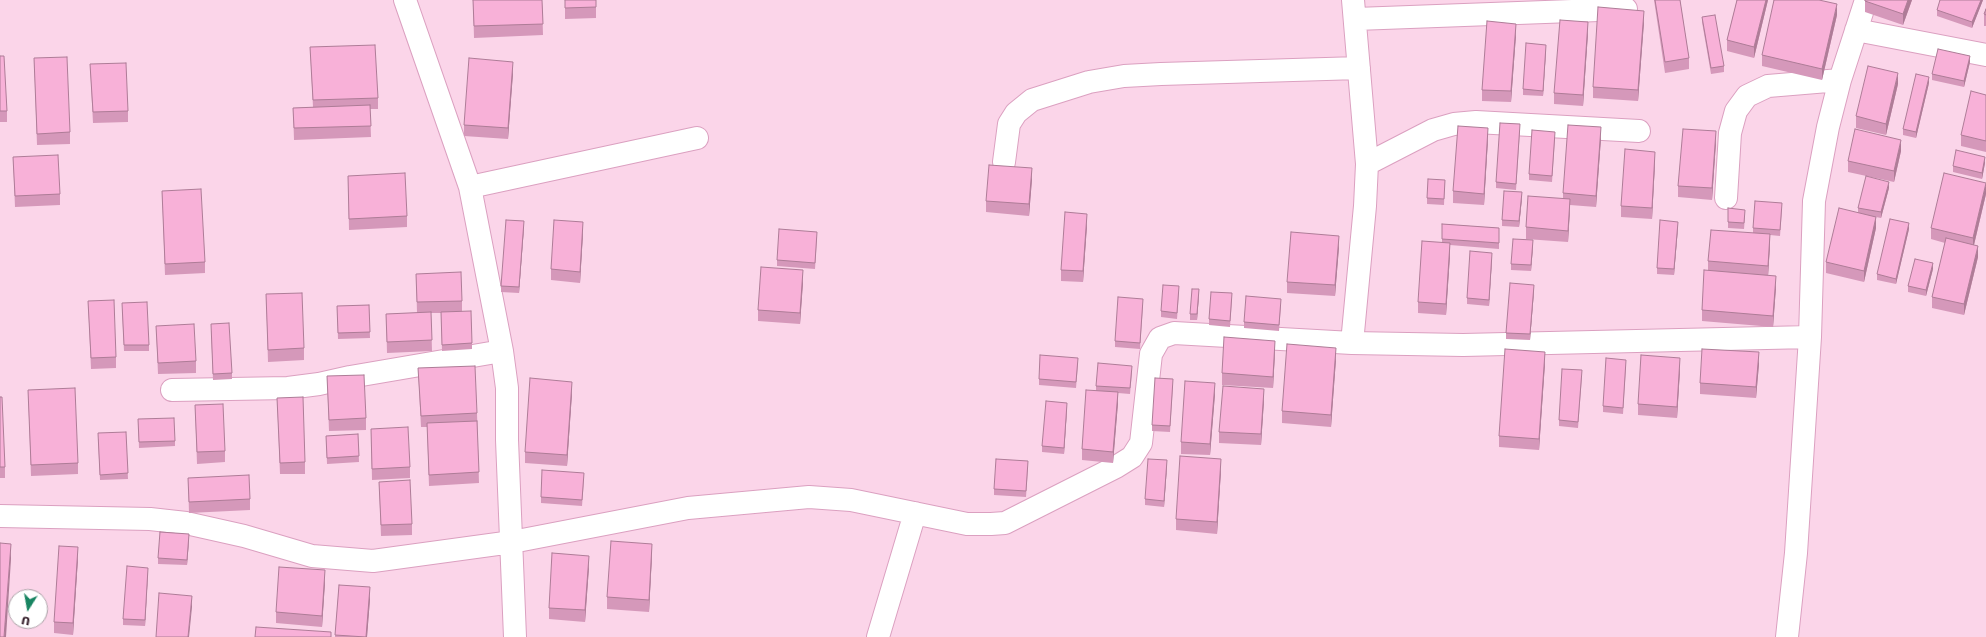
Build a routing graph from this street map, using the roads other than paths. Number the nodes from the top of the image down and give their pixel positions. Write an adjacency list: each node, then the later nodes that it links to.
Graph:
1 (405, 0): 13 (street)
2 (1866, 0): 5 (street)
3 (1626, 9): 4 (street)
4 (1354, 10): 7 (street)
5 (1856, 30): 6 (street); 8 (street)
6 (1986, 55)
7 (1359, 68): 11 (street); 12 (street)
8 (1840, 80): 14 (street); 15 (street)
9 (1639, 131): 12 (street)
10 (697, 138): 13 (street)
11 (1004, 162)
12 (1367, 164): 16 (street)
13 (470, 187): 17 (street)
14 (1726, 198)
15 (1810, 337): 16 (street); 24 (street)
16 (1352, 343): 19 (street)
17 (502, 351): 18 (street); 21 (street)
18 (172, 390)
19 (915, 513): 21 (street); 23 (street)
20 (0, 516): 21 (street)
21 (512, 542): 22 (street)
22 (515, 637)
23 (878, 637)
24 (1787, 637)

